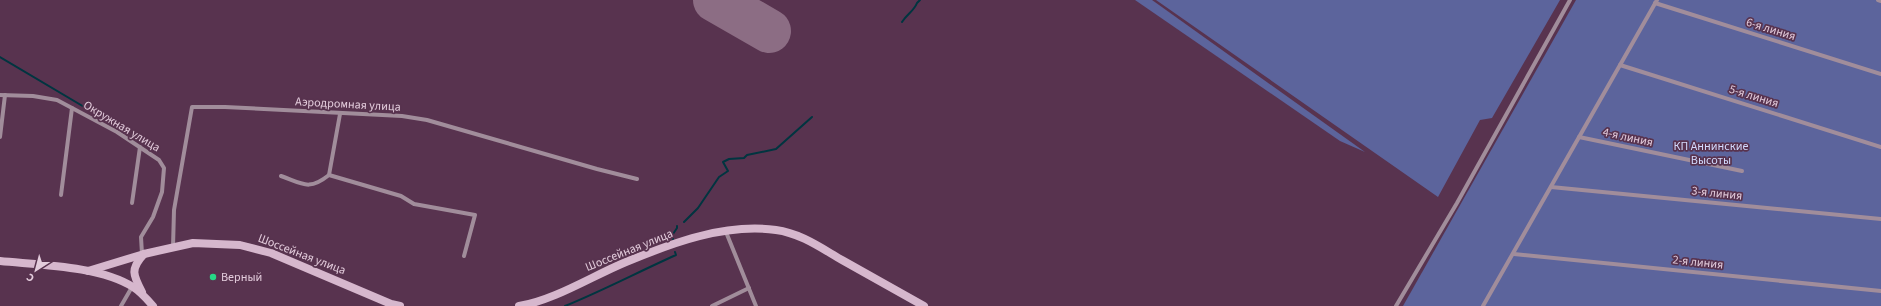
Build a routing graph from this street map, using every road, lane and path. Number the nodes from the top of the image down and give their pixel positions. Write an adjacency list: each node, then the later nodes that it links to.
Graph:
1 (1570, 0): 40 (street)
2 (1878, 0): 4 (street)
3 (1656, 1): 5 (street); 6 (street, 6-я линия)
4 (1881, 1)
5 (1620, 65): 11 (street); 12 (street, 5-я линия)
6 (1881, 74)
7 (2, 95): 8 (street, Окружная улица); 10 (street)
8 (72, 108): 13 (street, Окружная улица); 19 (street)
9 (340, 114): 15 (street); 17 (street, Аэродромная улица); 23 (street, Аэродромная улица)
10 (0, 137)
11 (1579, 137): 14 (street, 4-я линия); 18 (street)
12 (1881, 147)
13 (140, 148): 20 (street); 24 (street, Окружная улица)
14 (1742, 171)
15 (329, 175): 16 (street); 26 (street)
16 (282, 176)
17 (637, 179)
18 (1552, 187): 21 (street, 3-я линия); 25 (street)
19 (60, 195)
20 (132, 203)
21 (1881, 220)
22 (726, 232): 30 (street); 36 (main road, Шоссейная улица); 39 (main road, Шоссейная улица)
23 (173, 247): 24 (main road, Шоссейная улица); 35 (main road, Шоссейная улица)
24 (143, 254): 28 (main road, Шоссейная улица); 32 (main road)
25 (1514, 254): 31 (street, 2-я линия); 41 (street)
26 (464, 256)
27 (0, 261): 28 (main road)
28 (88, 271): 29 (main road)
29 (132, 287): 32 (main road); 33 (street)
30 (749, 288): 37 (street); 38 (street)
31 (1881, 291)
32 (143, 295): 34 (main road)
33 (121, 306)
34 (153, 306)
35 (400, 306)
36 (519, 306)
37 (712, 306)
38 (756, 306)
39 (924, 306)
40 (1396, 306)
41 (1483, 306)

